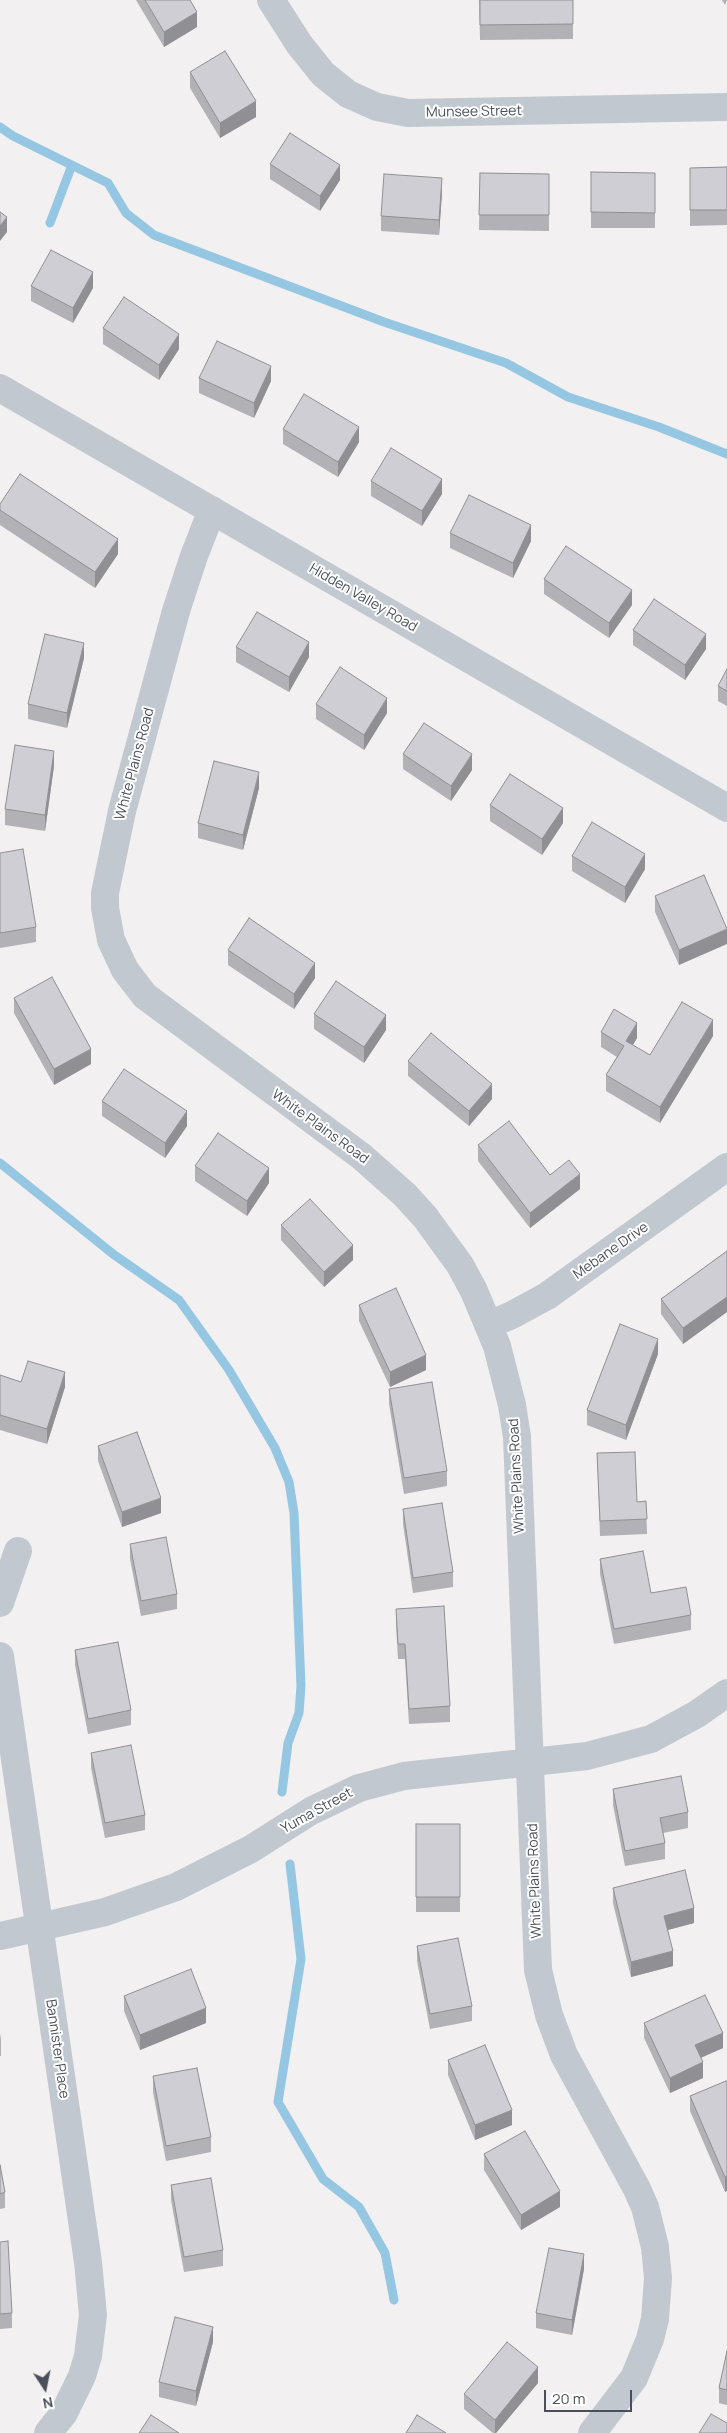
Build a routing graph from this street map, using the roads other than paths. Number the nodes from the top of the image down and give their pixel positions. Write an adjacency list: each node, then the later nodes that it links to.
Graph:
1 (271, 0): 2 (street, Munsee Street)
2 (727, 107)
3 (0, 388): 4 (street, Hidden Valley Road)
4 (212, 510): 5 (street, Hidden Valley Road); 7 (street, White Plains Road)
5 (727, 808)
6 (727, 1167): 7 (street, Mebane Drive)
7 (489, 1325): 12 (street, White Plains Road)
8 (18, 1551): 9 (street)
9 (0, 1603)
10 (0, 1656): 13 (street, Bannister Place)
11 (727, 1693): 12 (street, Yuma Street)
12 (530, 1762): 13 (street, Yuma Street); 16 (street, White Plains Road)
13 (39, 1927): 14 (street, Yuma Street); 15 (street, Bannister Place)
14 (0, 1936)
15 (48, 2433)
16 (592, 2433)

